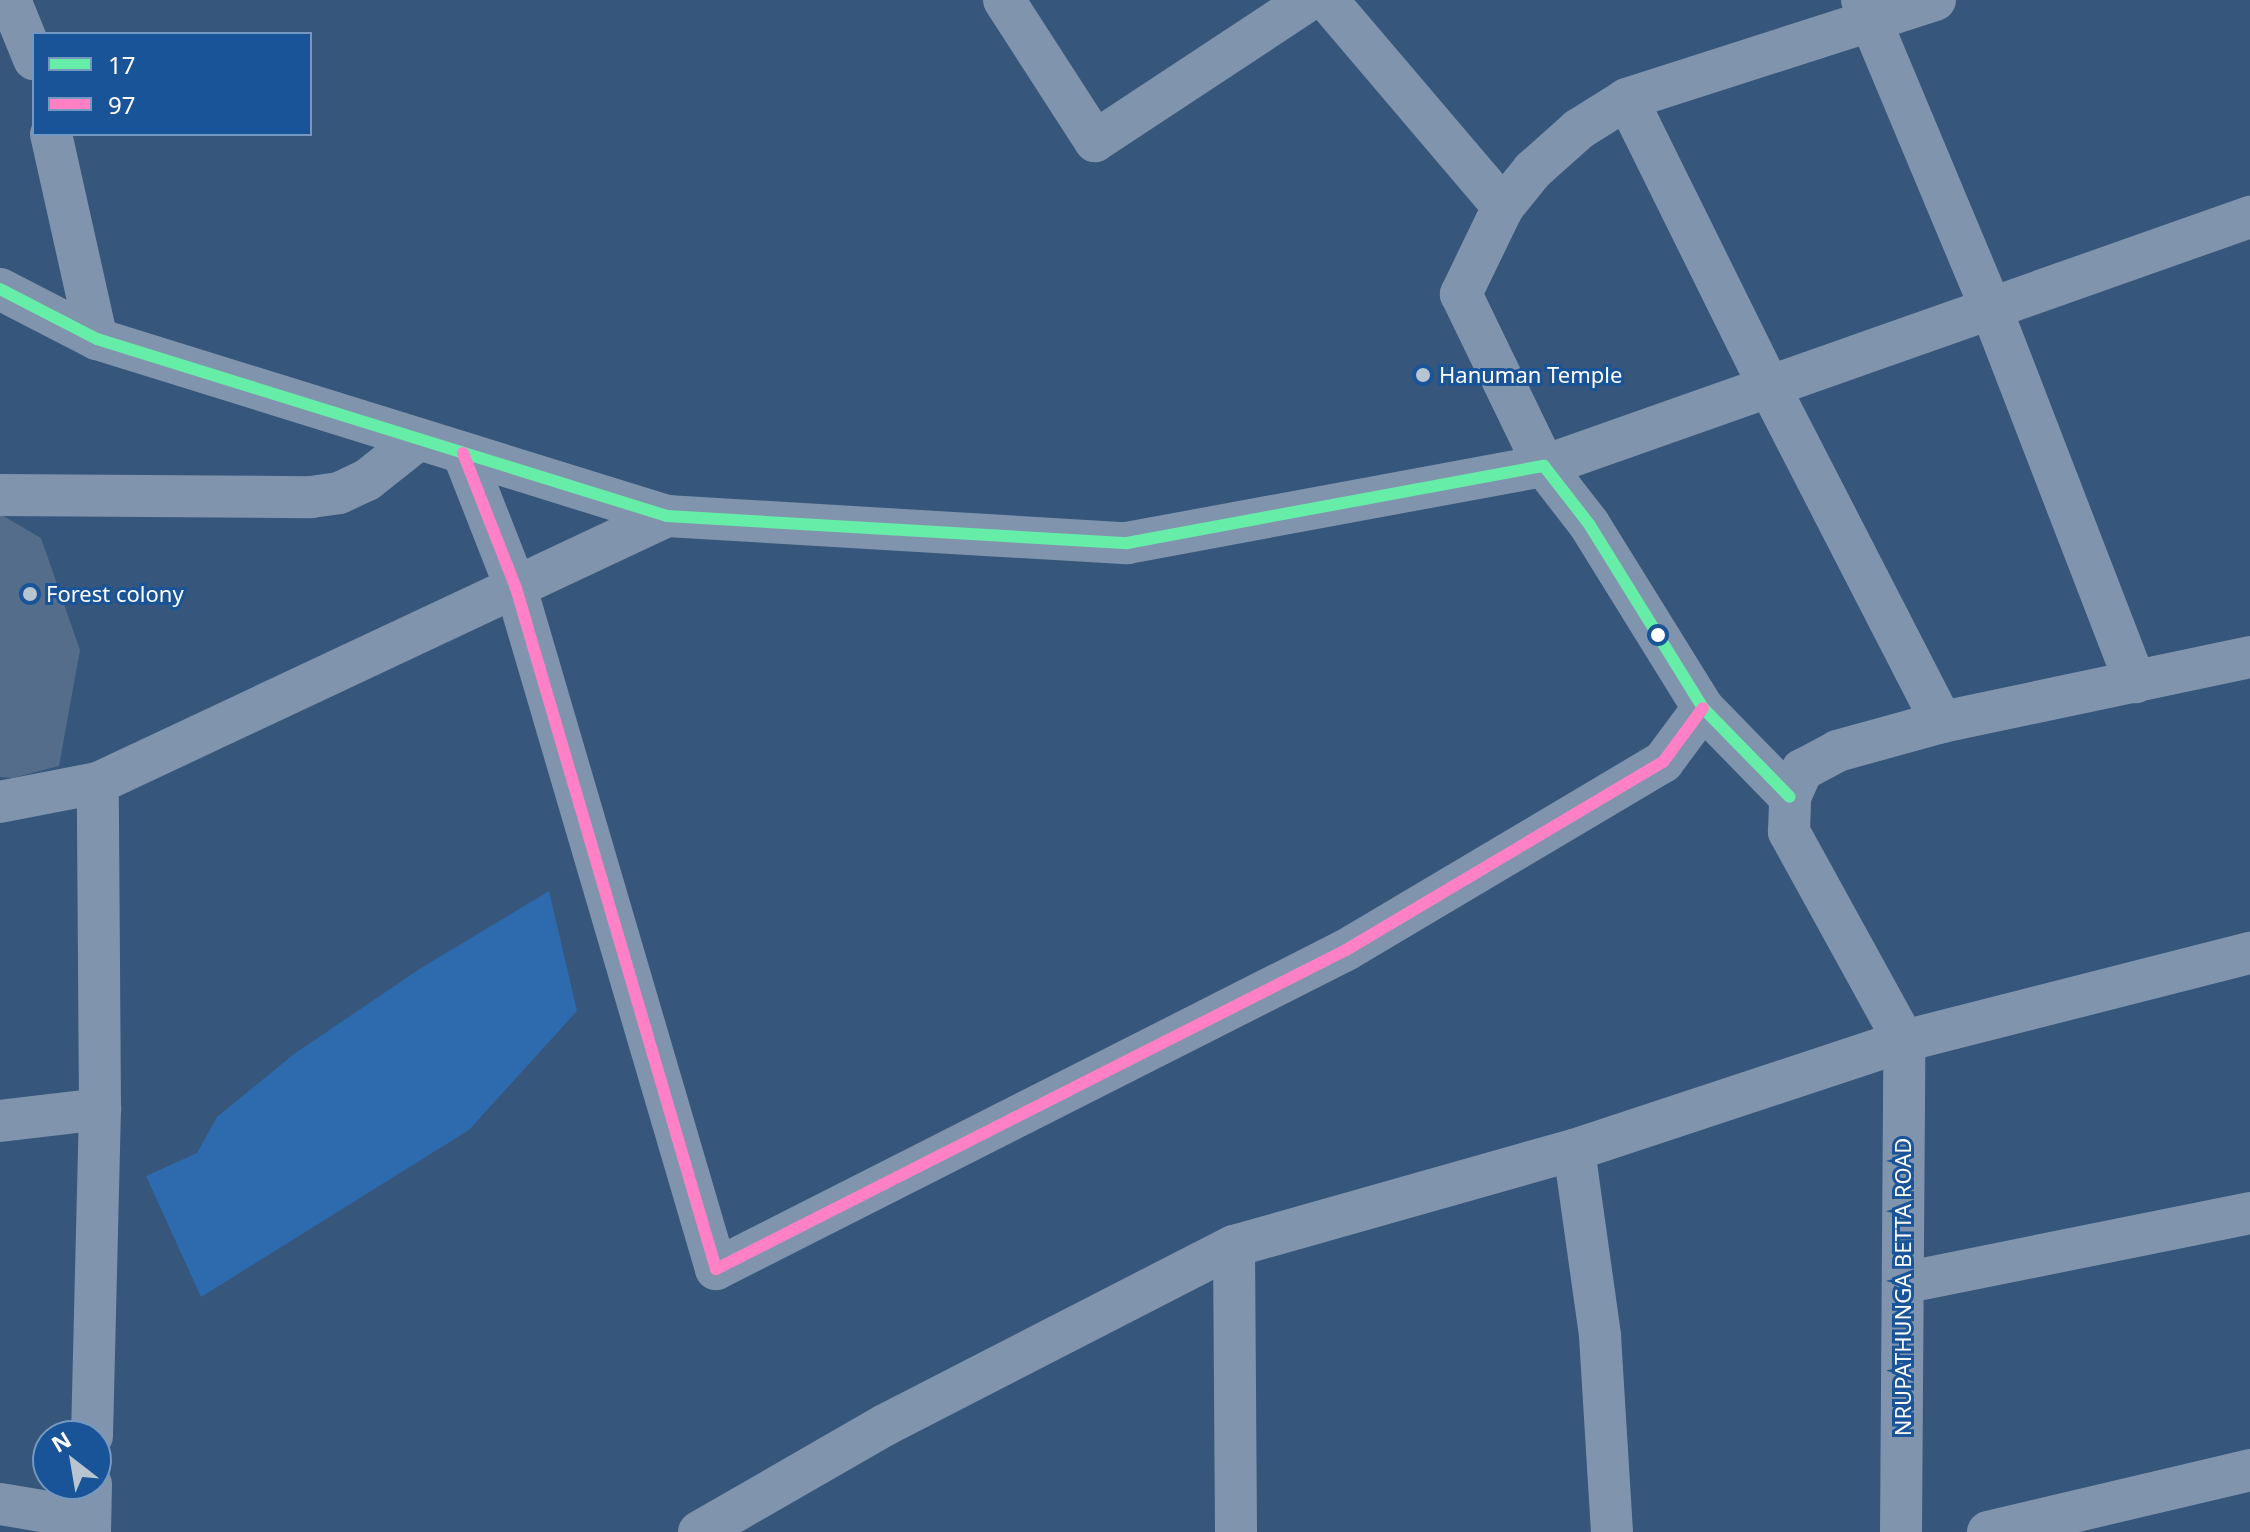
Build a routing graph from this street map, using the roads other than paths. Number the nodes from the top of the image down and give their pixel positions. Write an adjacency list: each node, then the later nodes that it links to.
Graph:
1 (10, 0): 7 (street)
2 (1004, 0): 3 (street)
3 (1309, 0)
4 (1327, 0): 10 (street)
5 (1935, 0): 6 (street)
6 (1867, 10): 8 (street); 13 (street)
7 (32, 54)
8 (1627, 99): 10 (street); 15 (street)
9 (51, 136): 14 (street)
10 (1503, 207): 18 (street)
11 (2250, 217): 13 (street)
12 (0, 289): 14 (street)
13 (1992, 311): 15 (street); 23 (street)
14 (97, 339): 16 (street)
15 (1770, 388): 18 (street); 25 (street)
16 (419, 439): 17 (street); 19 (street)
17 (463, 453): 20 (street); 21 (street)
18 (1544, 466): 20 (street); 24 (street)
19 (0, 495)
20 (667, 516): 21 (street)
21 (515, 587): 24 (street); 26 (street)
22 (2250, 657): 23 (street)
23 (2135, 682): 25 (street)
24 (1703, 708): 27 (street)
25 (1942, 722): 27 (street)
26 (98, 783): 28 (street); 31 (street)
27 (1790, 797): 30 (street)
28 (0, 802)
29 (2250, 953): 30 (street)
30 (1904, 1041): 33 (street); 36 (street, NRUPATHUNGA BETTA ROAD)
31 (100, 1109): 32 (street); 37 (street)
32 (0, 1121)
33 (1574, 1150): 35 (street); 43 (street)
34 (2250, 1213): 36 (street)
35 (1234, 1246): 41 (street); 42 (street)
36 (1903, 1283): 44 (street, NRUPATHUNGA BETTA ROAD)
37 (92, 1420)
38 (2250, 1470): 45 (street)
39 (0, 1504): 40 (street)
40 (90, 1512)
41 (699, 1532)
42 (1236, 1532)
43 (1612, 1532)
44 (1901, 1532)
45 (1988, 1532)

